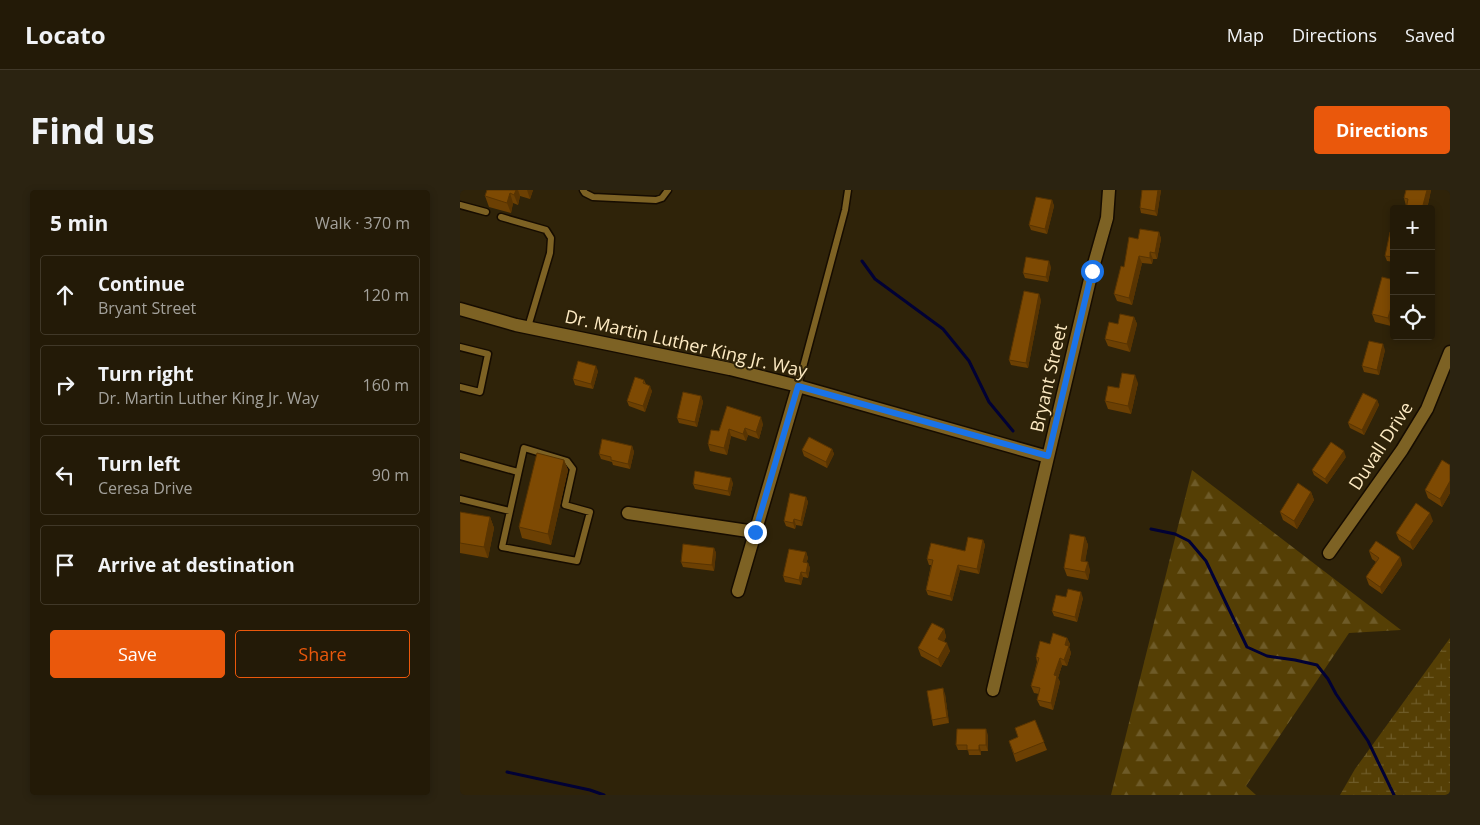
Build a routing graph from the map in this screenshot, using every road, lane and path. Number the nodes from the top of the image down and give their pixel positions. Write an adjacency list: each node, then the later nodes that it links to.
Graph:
1 (583, 190): 2 (lane)
2 (668, 190)
3 (848, 190): 12 (lane)
4 (1109, 190): 15 (street, Bryant Street)
5 (460, 204): 6 (lane)
6 (486, 212)
7 (501, 217): 9 (lane)
8 (460, 309): 9 (street, Dr. Martin Luther King Jr. Way)
9 (528, 327): 12 (street, Dr. Martin Luther King Jr. Way)
10 (460, 347): 13 (lane)
11 (1450, 352): 21 (street, Duvall Drive)
12 (798, 386): 15 (street, Dr. Martin Luther King Jr. Way); 20 (street)
13 (460, 387)
14 (460, 456): 16 (lane)
15 (1048, 456): 23 (street, Bryant Street)
16 (518, 472): 18 (lane); 18 (lane)
17 (460, 499): 18 (lane)
18 (510, 511)
19 (628, 513): 20 (street)
20 (755, 532): 22 (street)
21 (1329, 553)
22 (738, 590)
23 (993, 690)

